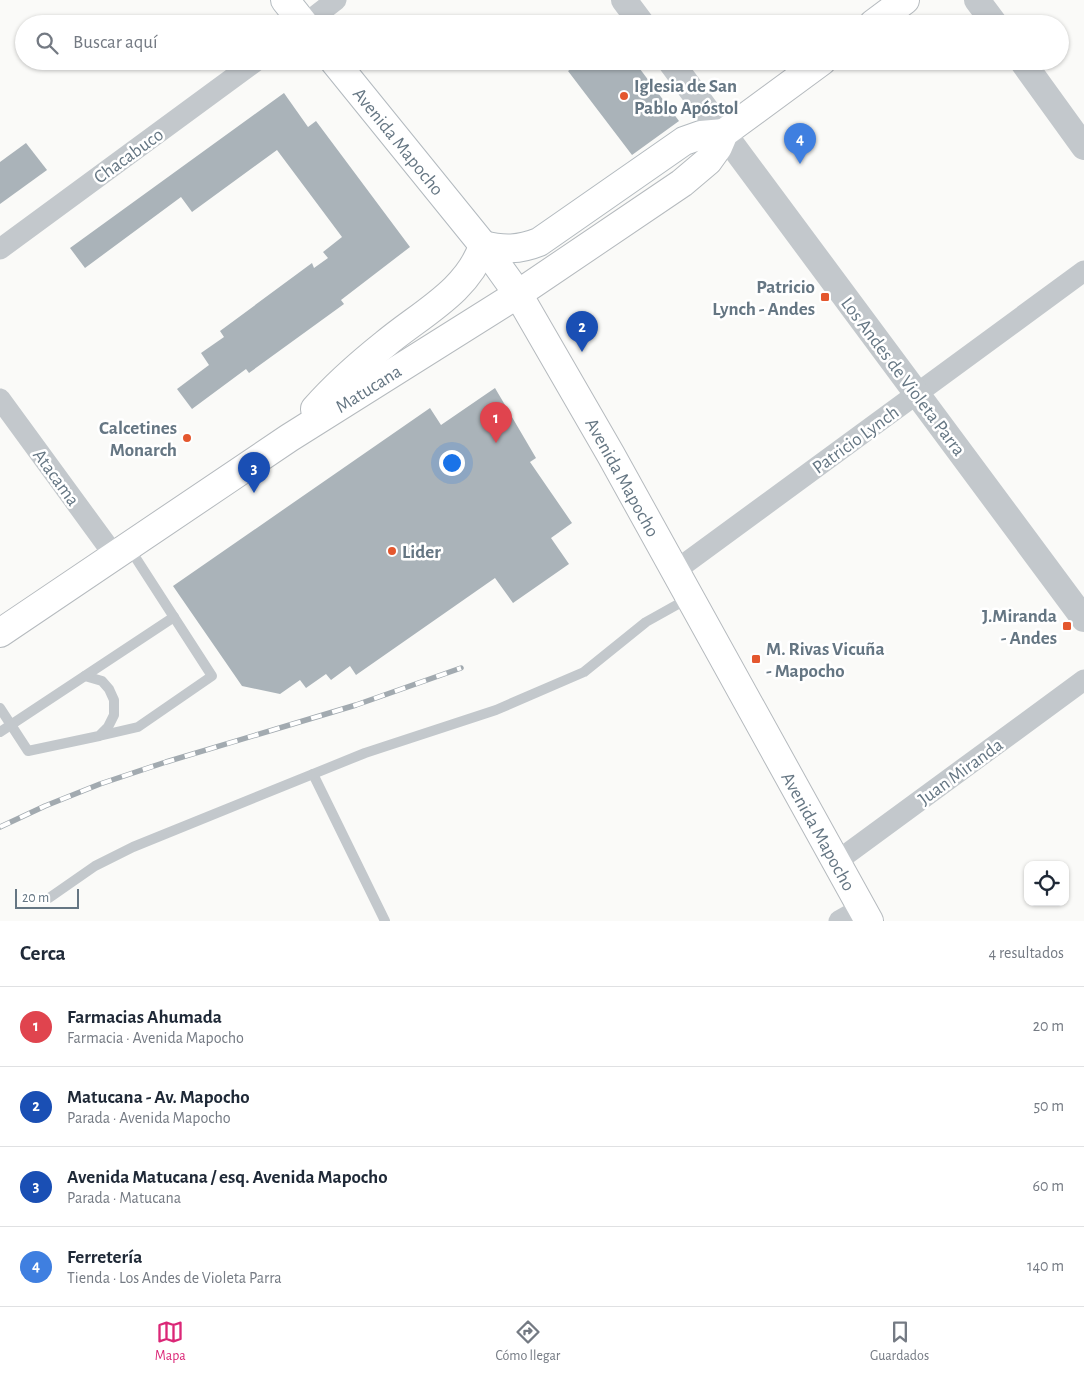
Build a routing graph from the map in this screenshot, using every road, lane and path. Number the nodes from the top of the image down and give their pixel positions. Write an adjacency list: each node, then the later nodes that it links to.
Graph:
1 (285, 0): 6 (main road)
2 (336, 0): 7 (street)
3 (624, 0): 8 (street)
4 (905, 0): 9 (main road)
5 (977, 0): 10 (street)
6 (298, 15)
7 (317, 15)
8 (635, 15)
9 (885, 15)
10 (988, 15)
11 (244, 70): 19 (street, Chacabuco)
12 (341, 70): 18 (main road, Avenida Mapocho)
13 (677, 70): 16 (street, Los Andes de Violeta Parra)
14 (810, 70): 16 (main road, Matucana)
15 (1028, 70): 17 (street)
16 (724, 133): 18 (main road); 21 (main road, Matucana); 22 (street, Los Andes de Violeta Parra)
17 (1084, 147)
18 (483, 245): 21 (main road, Avenida Mapocho); 24 (main road)
19 (0, 249)
20 (1084, 271): 22 (street, Patricio Lynch)
21 (518, 294): 24 (main road, Matucana); 26 (main road, Avenida Mapocho)
22 (917, 394): 26 (street, Patricio Lynch); 29 (street, Los Andes de Violeta Parra)
23 (0, 399): 25 (street, Atacama)
24 (289, 438): 25 (main road, Matucana)
25 (121, 550): 28 (lane); 30 (main road, Matucana)
26 (675, 571): 27 (main road, Avenida Mapocho)
27 (690, 597): 37 (lane); 38 (main road, Avenida Mapocho)
28 (174, 617): 31 (lane); 36 (lane)
29 (1084, 619)
30 (0, 633)
31 (84, 676): 34 (lane); 36 (lane)
32 (1084, 680): 38 (street, Juan Miranda)
33 (0, 708): 34 (lane)
34 (11, 724): 35 (lane); 36 (lane)
35 (0, 732)
36 (99, 736)
37 (314, 774): 39 (lane); 41 (lane)
38 (836, 862): 40 (main road, Avenida Mapocho)
39 (48, 898)
40 (866, 914): 42 (street)
41 (385, 921)
42 (839, 921)

